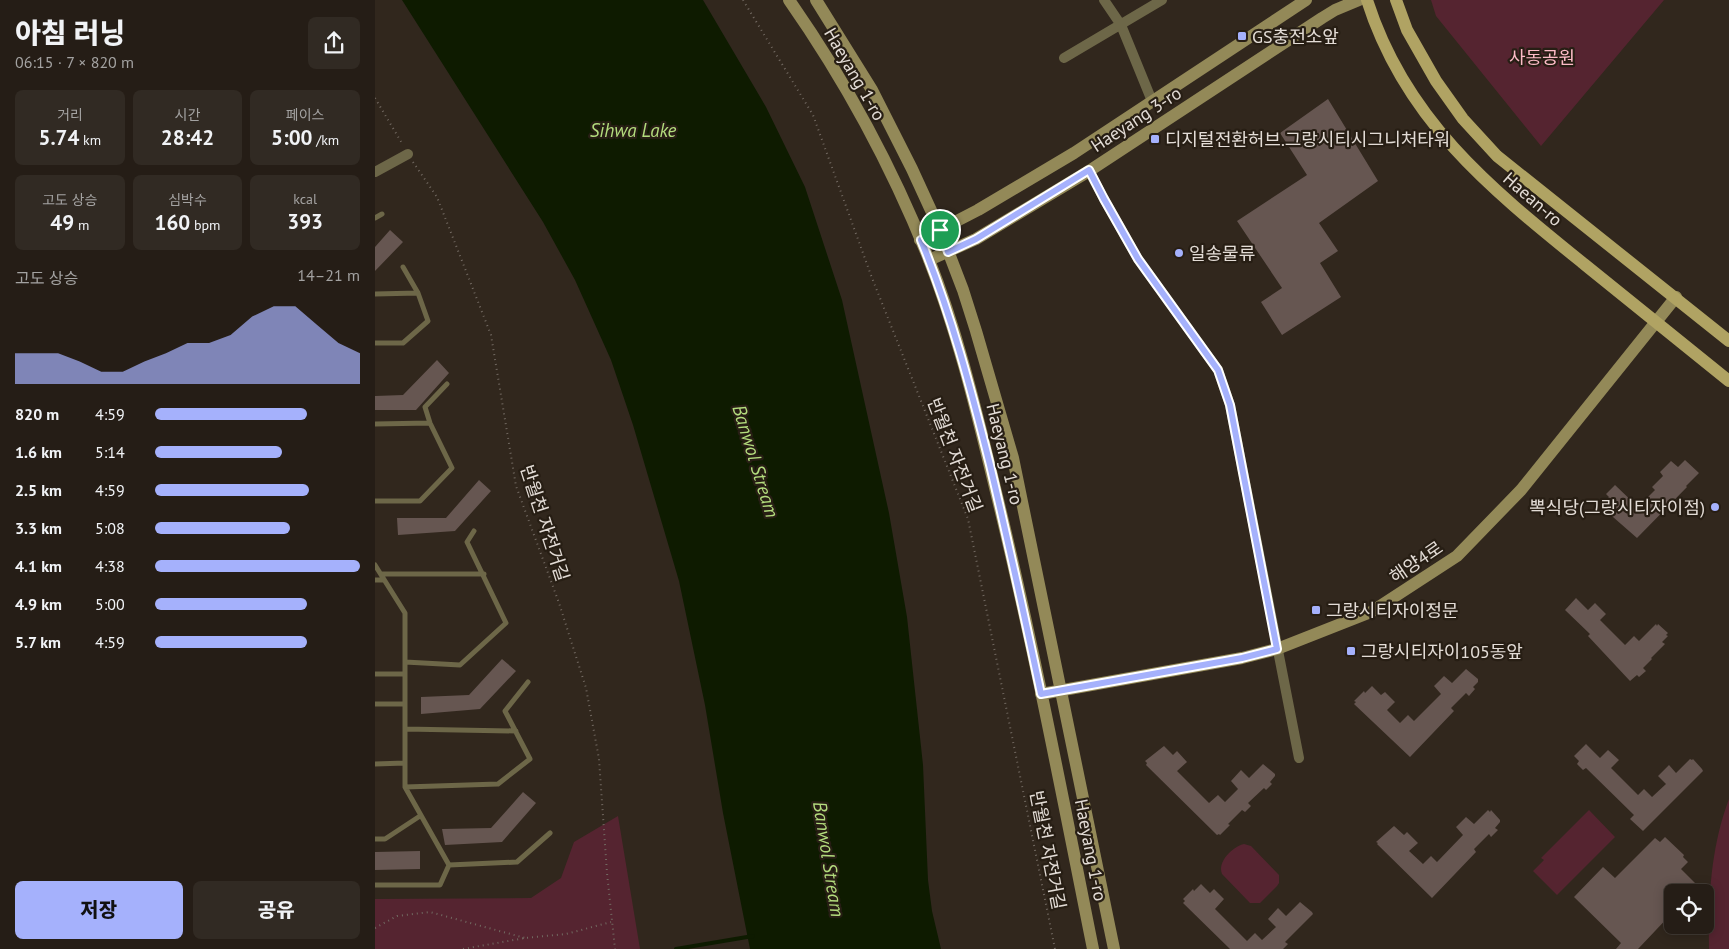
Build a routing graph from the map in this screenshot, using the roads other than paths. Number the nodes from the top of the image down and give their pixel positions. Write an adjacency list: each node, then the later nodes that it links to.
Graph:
1 (789, 0): 18 (street, Haeyang 1-ro)
2 (816, 0): 17 (street, Haeyang 1-ro)
3 (1104, 0): 9 (street)
4 (1162, 0): 9 (street)
5 (1306, 0): 11 (street, Haeyang 3-ro)
6 (1359, 0): 13 (street, Haeyang 3-ro)
7 (1367, 0): 25 (main road, Haean-ro)
8 (1396, 0): 24 (main road, Haean-ro)
9 (1121, 25): 10 (street); 11 (street)
10 (1064, 58)
11 (1152, 101): 17 (street, Haeyang 3-ro)
12 (408, 154): 14 (street)
13 (1089, 170): 19 (street, Haeyang 3-ro); 39 (street)
14 (375, 172)
15 (382, 214): 16 (lane)
16 (375, 218)
17 (940, 230): 18 (street, Haeyang 3-ro); 19 (street, Haeyang 1-ro)
18 (921, 240): 20 (street, Haeyang 1-ro)
19 (948, 252): 20 (street, Haeyang 3-ro); 44 (street, Haeyang 1-ro)
20 (929, 260): 45 (street, Haeyang 1-ro)
21 (403, 267): 22 (lane)
22 (418, 293): 23 (lane); 27 (lane)
23 (375, 294)
24 (1676, 297): 25 (street, 해양4로); 26 (main road, Haean-ro)
25 (1656, 322): 28 (main road, Haean-ro); 39 (street, 해양4로)
26 (1729, 341)
27 (375, 343)
28 (1729, 381)
29 (447, 384): 30 (lane)
30 (430, 423): 31 (lane); 32 (lane)
31 (375, 424)
32 (375, 501)
33 (474, 531): 36 (lane)
34 (375, 565): 35 (lane)
35 (381, 574): 36 (lane); 38 (lane)
36 (484, 574): 40 (lane)
37 (375, 580): 38 (lane)
38 (385, 580): 40 (lane)
39 (1277, 649): 44 (street, 해양4로); 50 (street)
40 (405, 662): 42 (lane)
41 (375, 674): 42 (lane)
42 (405, 674): 47 (lane)
43 (528, 682): 49 (lane)
44 (1062, 691): 45 (street, 해양4로); 60 (street, Haeyang 1-ro)
45 (1041, 694): 59 (street, Haeyang 1-ro)
46 (375, 704): 47 (lane)
47 (405, 704): 48 (lane)
48 (405, 729): 49 (lane); 51 (lane)
49 (516, 731): 53 (lane)
50 (1299, 758)
51 (405, 763): 52 (lane); 53 (lane)
52 (375, 764)
53 (405, 787): 54 (lane)
54 (420, 816): 56 (lane); 57 (lane)
55 (550, 833): 57 (lane)
56 (375, 839)
57 (449, 865): 58 (lane)
58 (375, 885)
59 (1093, 949)
60 (1114, 949)

